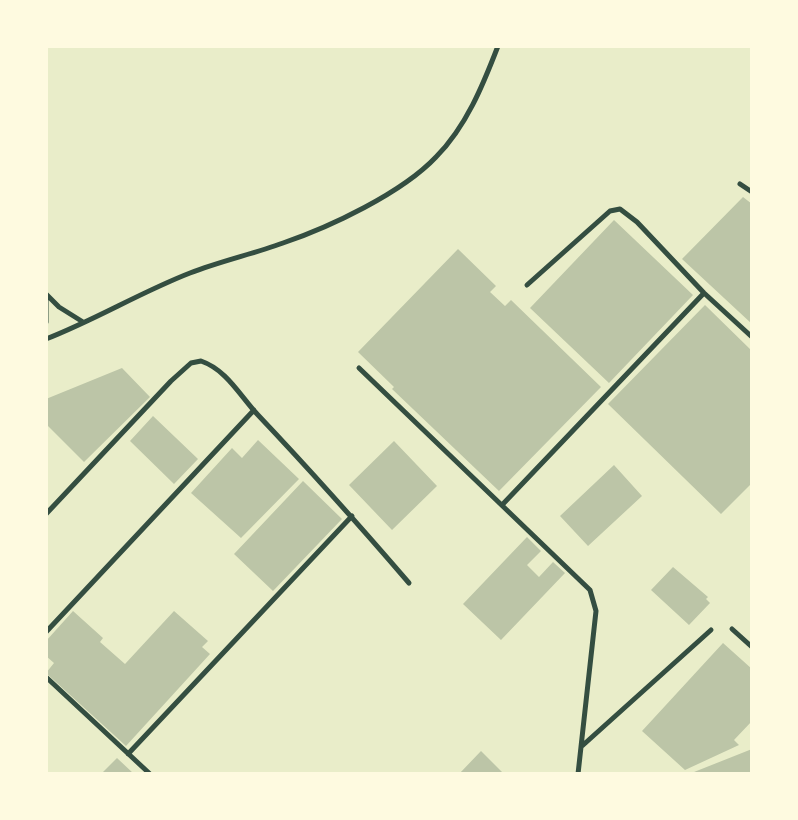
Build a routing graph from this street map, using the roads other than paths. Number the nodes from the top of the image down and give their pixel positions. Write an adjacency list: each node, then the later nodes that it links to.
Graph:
1 (498, 46): 8 (lane)
2 (740, 184): 3 (lane)
3 (752, 192)
4 (527, 285): 5 (lane)
5 (704, 293): 9 (lane); 13 (lane)
6 (46, 296): 7 (lane); 8 (lane)
7 (46, 322)
8 (83, 322): 10 (lane)
9 (752, 337)
10 (46, 339)
11 (359, 368): 13 (lane)
12 (254, 410): 14 (lane); 15 (lane); 19 (lane)
13 (502, 505): 22 (lane)
14 (46, 514)
15 (352, 516): 16 (lane); 23 (lane)
16 (409, 583)
17 (732, 629): 20 (lane)
18 (711, 630): 22 (lane)
19 (46, 632)
20 (752, 647)
21 (46, 677): 23 (lane)
22 (582, 746): 25 (lane)
23 (128, 754): 24 (lane)
24 (150, 774)
25 (578, 774)

